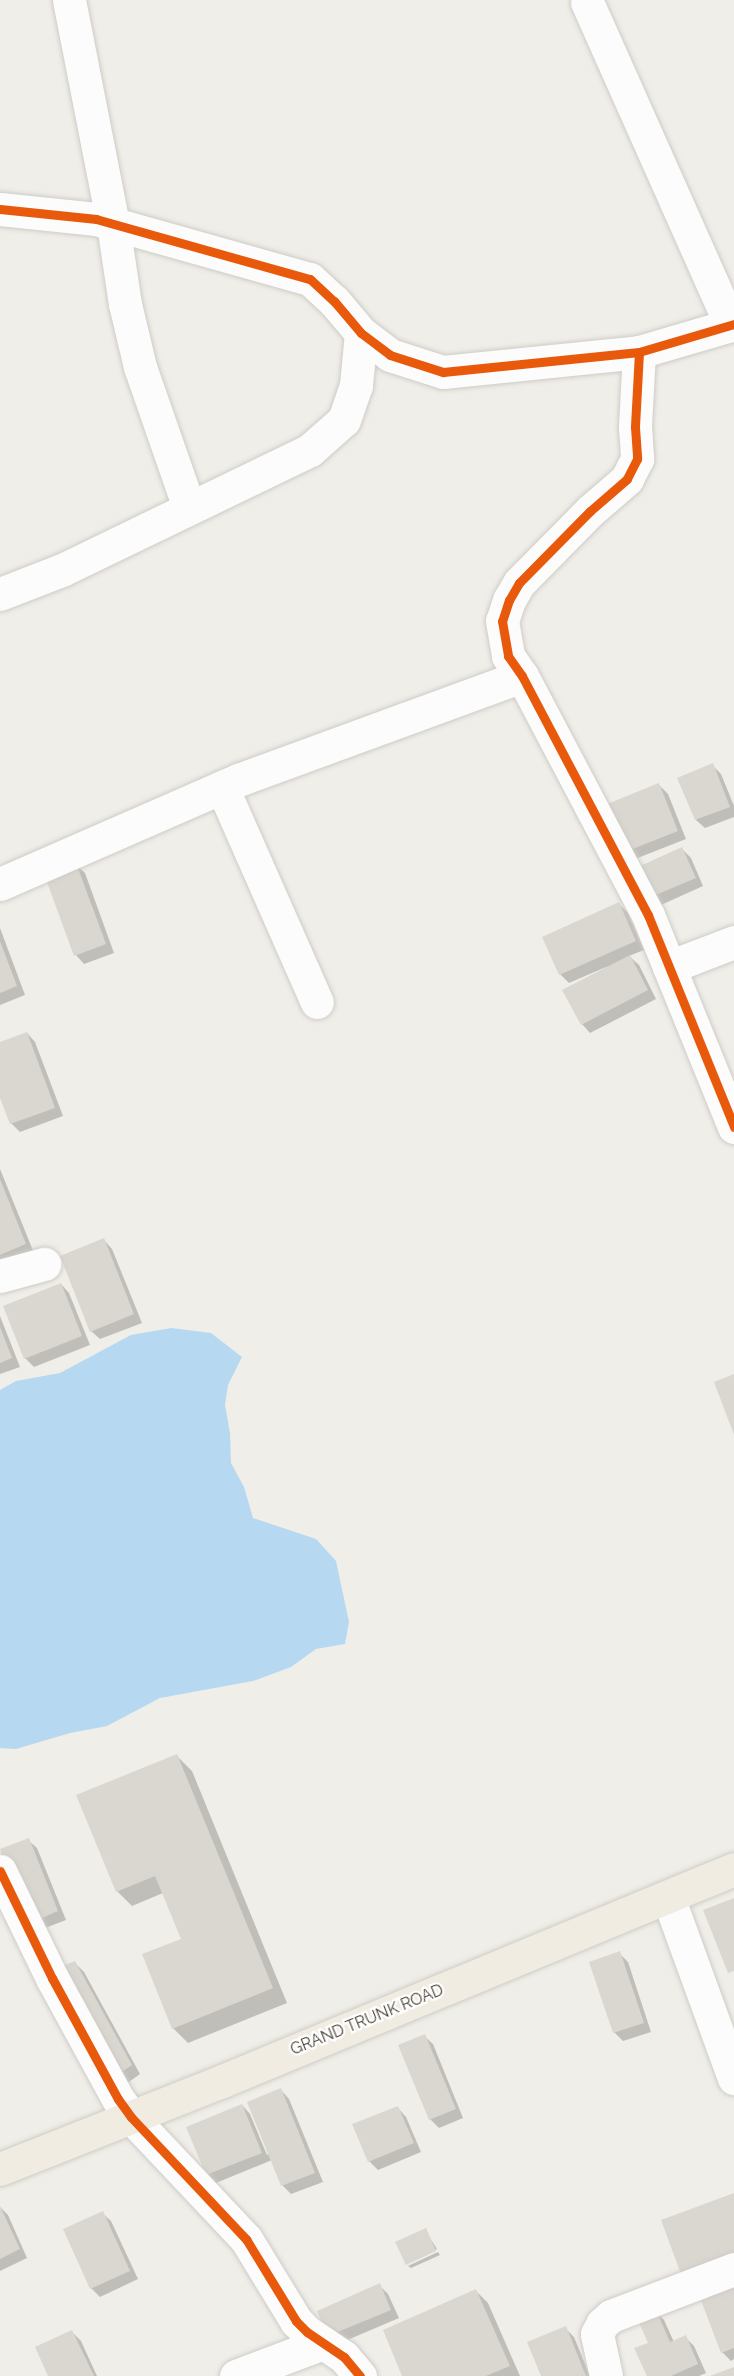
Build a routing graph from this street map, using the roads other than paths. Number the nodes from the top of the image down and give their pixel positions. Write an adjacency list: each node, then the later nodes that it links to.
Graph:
1 (69, 0): 4 (street)
2 (587, 2): 5 (street)
3 (0, 210): 4 (street)
4 (113, 225): 6 (street); 8 (street)
5 (732, 324): 7 (street)
6 (361, 333): 7 (street); 8 (street)
7 (639, 352): 10 (street)
8 (189, 508): 9 (street)
9 (0, 594)
10 (522, 676): 11 (street); 14 (street)
11 (222, 788): 12 (street); 15 (street)
12 (0, 884)
13 (734, 942): 14 (street)
14 (669, 968): 16 (street)
15 (317, 1002)
16 (734, 1127)
17 (44, 1264): 18 (street)
18 (0, 1276)
19 (734, 1869): 21 (main road, GRAND TRUNK ROAD)
20 (0, 1871): 23 (street)
21 (668, 1898): 22 (street); 23 (main road, GRAND TRUNK ROAD)
22 (734, 2078)
23 (131, 2117): 24 (main road, GRAND TRUNK ROAD); 26 (street)
24 (0, 2169)
25 (734, 2269): 29 (street)
26 (323, 2343): 27 (street); 28 (street)
27 (236, 2376)
28 (360, 2376)
29 (606, 2376)

